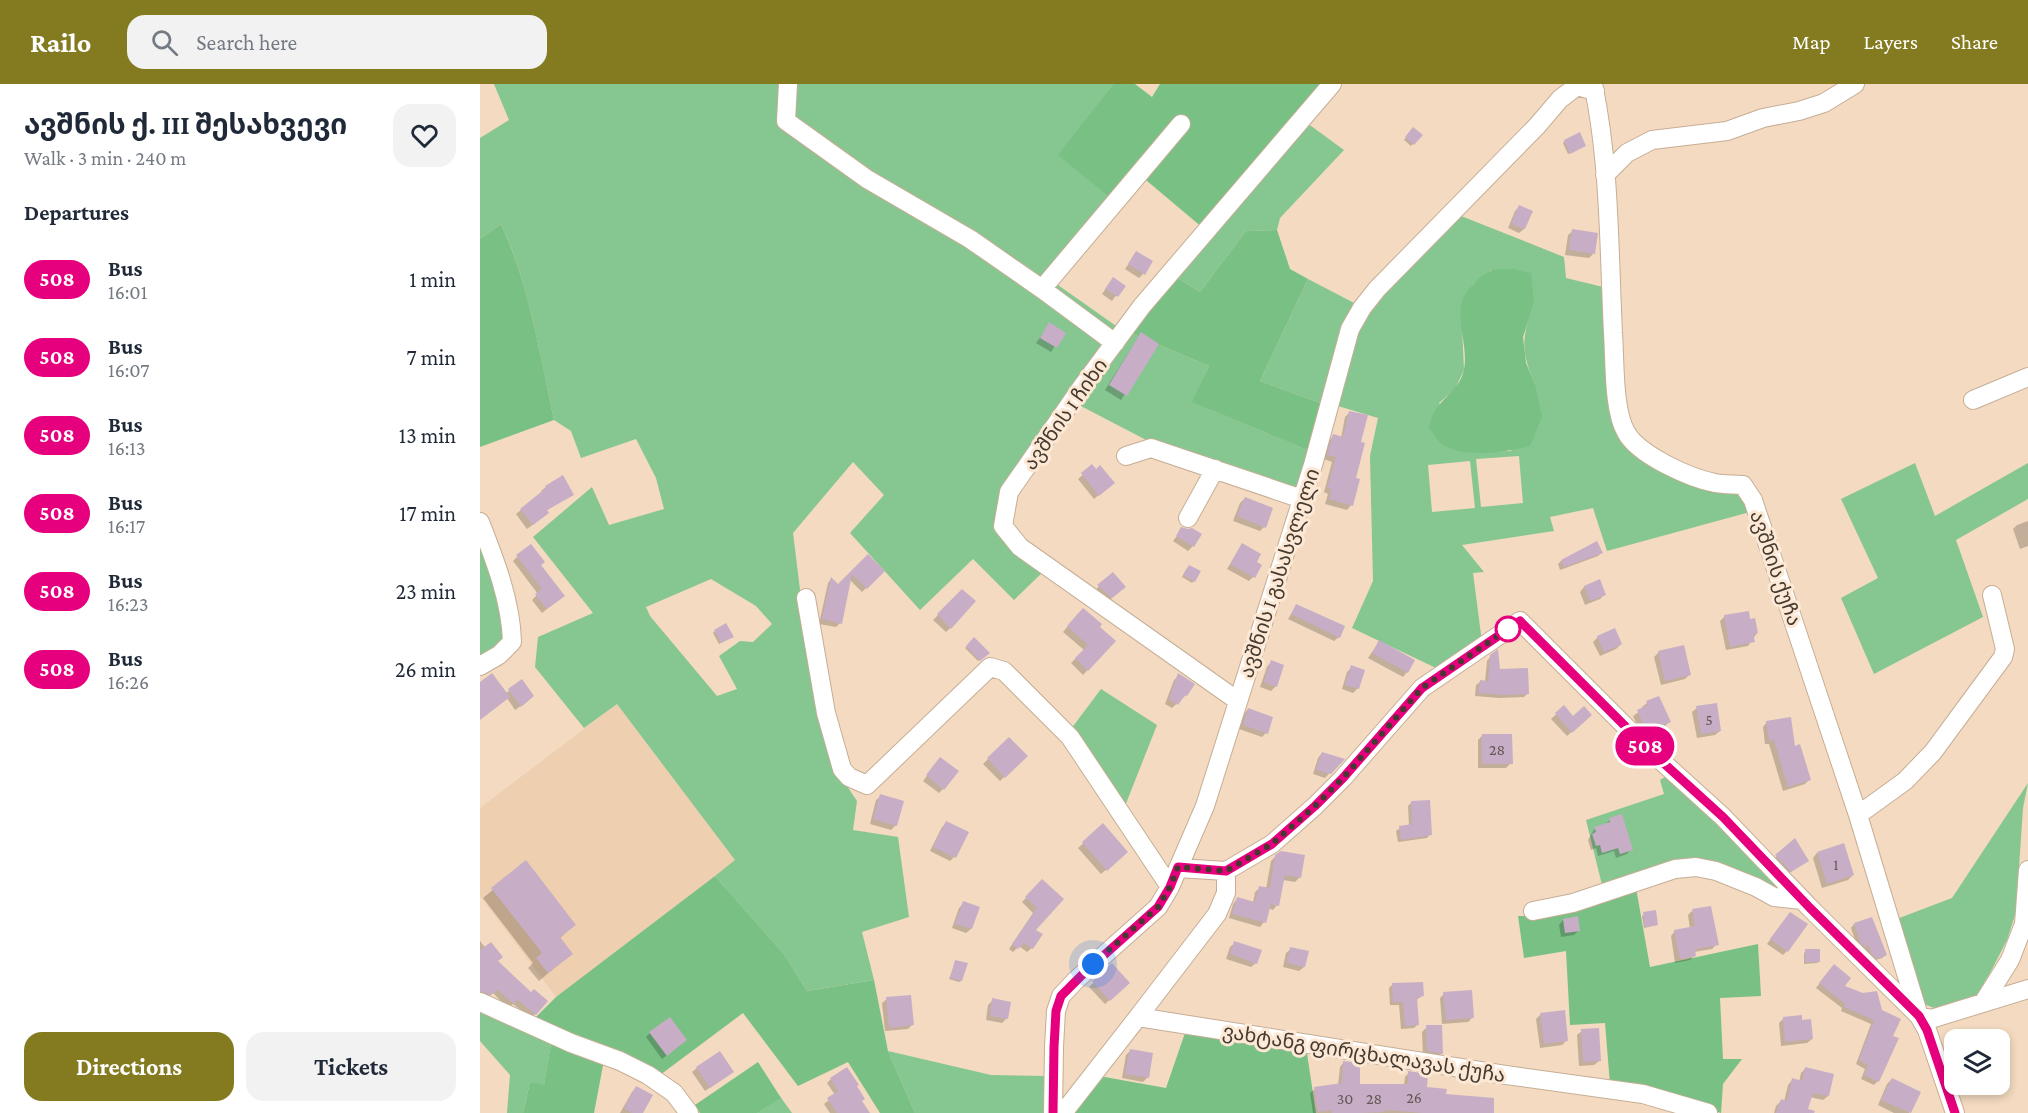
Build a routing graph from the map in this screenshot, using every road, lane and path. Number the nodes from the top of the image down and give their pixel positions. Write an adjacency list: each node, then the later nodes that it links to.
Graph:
1 (788, 84): 7 (street)
2 (1332, 84): 8 (street, ავშნის I ჩიხი)
3 (1855, 84): 6 (street)
4 (1594, 88): 6 (street, ავშნის ქუჩა); 13 (street, ავშნის I გასასვლელი)
5 (1181, 124): 7 (street)
6 (1605, 175): 20 (street, ავშნის ქუჩა)
7 (1042, 288): 8 (street)
8 (1115, 343): 19 (street, ავშნის I ჩიხი)
9 (2028, 377): 10 (street)
10 (1973, 400)
11 (1126, 456): 12 (street)
12 (1215, 470): 13 (street); 14 (street)
13 (1302, 499): 19 (street, ავშნის I გასასვლელი)
14 (1188, 518)
15 (480, 522): 18 (street)
16 (1992, 595): 20 (street)
17 (807, 598): 24 (street)
18 (480, 666)
19 (1238, 701): 21 (street, ავშნის I გასასვლელი)
20 (1858, 815): 30 (street, ავშნის ქუჩა)
21 (1178, 867): 23 (street); 24 (street, ავშნის I გასასვლელი)
22 (2028, 870): 29 (street)
23 (1226, 871): 25 (street); 31 (street)
24 (1170, 887): 33 (street, ავშნის I გასასვლელი)
25 (1802, 900): 26 (street); 30 (street)
26 (1533, 911)
27 (2028, 989): 29 (street)
28 (480, 1002): 32 (street)
29 (1983, 1003): 30 (street)
30 (1919, 1016): 36 (street, ავშნის ქუჩა)
31 (1138, 1017): 34 (street); 35 (street, ვახტანგ ფირცხალავას ქუჩა)
32 (690, 1113)
33 (1053, 1113)
34 (1063, 1113)
35 (1708, 1113)
36 (1955, 1113)

